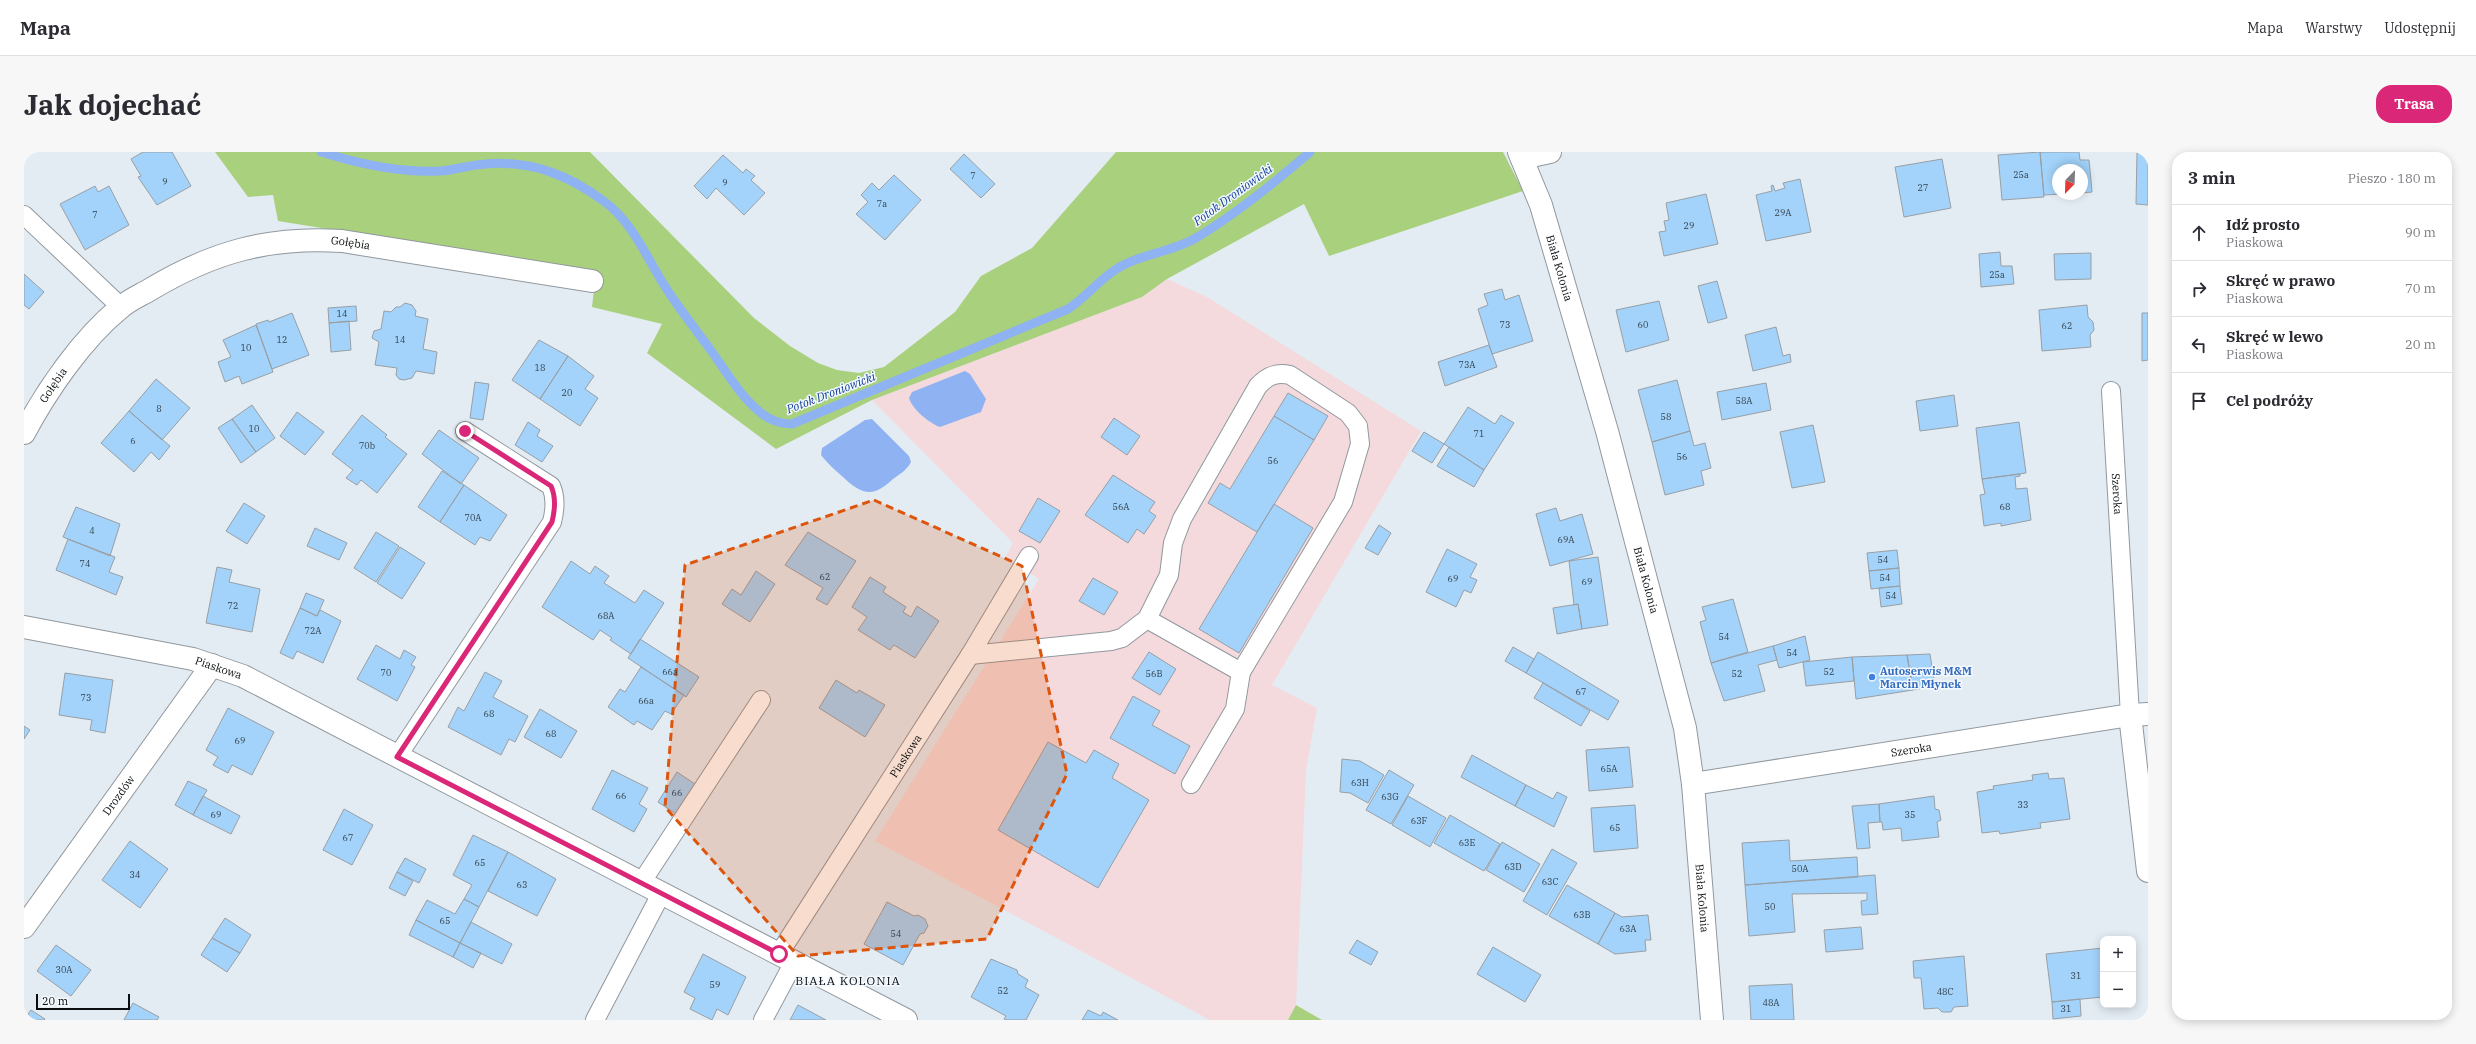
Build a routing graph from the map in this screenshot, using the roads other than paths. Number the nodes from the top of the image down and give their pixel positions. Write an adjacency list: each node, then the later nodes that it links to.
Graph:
1 (1550, 152): 2 (street)
2 (1520, 155): 19 (street, Biała Kolonia)
3 (24, 215): 5 (lane)
4 (592, 280): 5 (street, Gołębia)
5 (121, 307): 8 (street, Gołębia)
6 (2111, 392): 16 (lane, Szeroka)
7 (465, 431): 17 (lane)
8 (24, 433)
9 (1029, 556): 12 (lane, Piaskowa)
10 (1147, 619): 12 (lane); 14 (lane); 14 (lane)
11 (24, 627): 13 (street, Piaskowa)
12 (970, 655): 24 (lane, Piaskowa)
13 (212, 664): 17 (street, Piaskowa); 23 (street, Drozdów)
14 (1241, 672): 18 (lane)
15 (761, 700): 21 (lane)
16 (2139, 715): 19 (street, Szeroka); 20 (street)
17 (397, 757): 21 (street, Piaskowa)
18 (1192, 784)
19 (1693, 784): 28 (street, Biała Kolonia)
20 (2148, 871)
21 (641, 883): 22 (street, Piaskowa)
22 (661, 894): 24 (street, Piaskowa); 25 (lane)
23 (24, 926)
24 (786, 958): 26 (lane); 27 (street, Piaskowa)
25 (595, 1020)
26 (763, 1020)
27 (906, 1020)
28 (1712, 1020)

